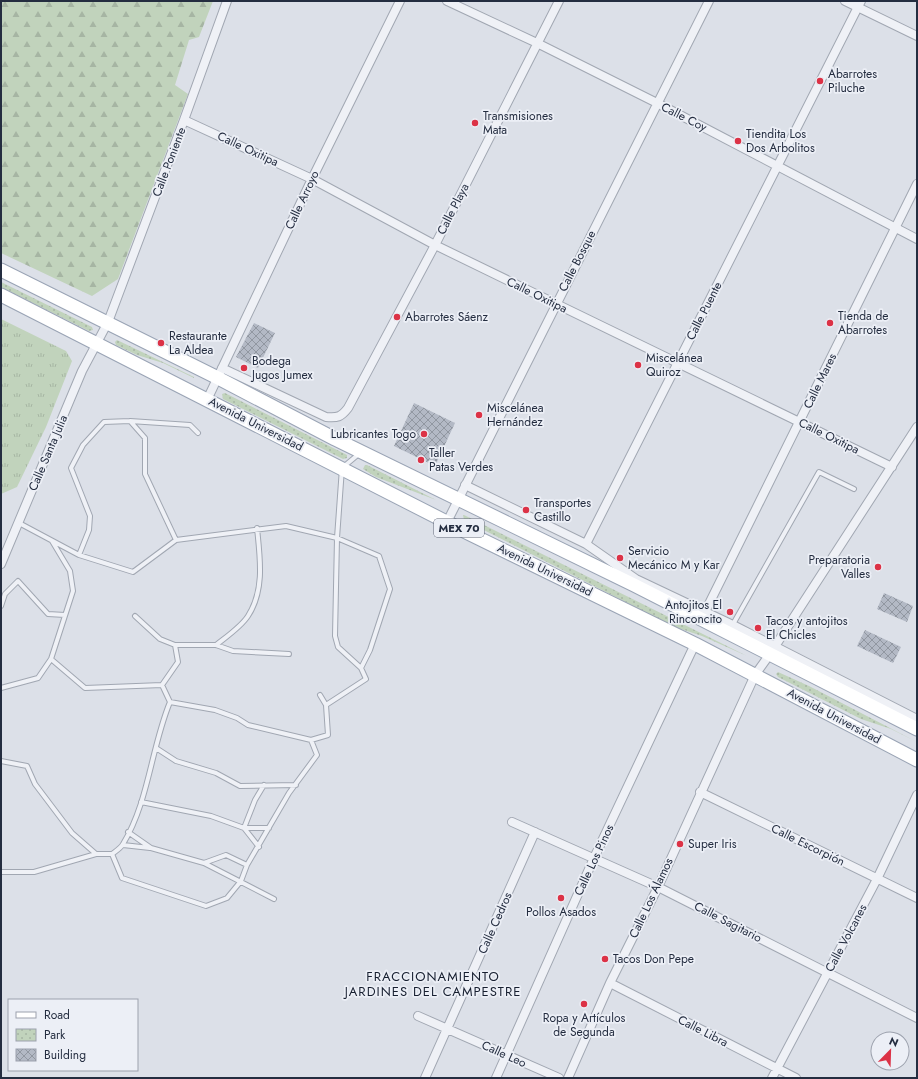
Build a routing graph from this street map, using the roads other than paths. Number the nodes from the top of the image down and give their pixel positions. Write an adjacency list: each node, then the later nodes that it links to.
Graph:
1 (227, 1): 11 (street, Calle Poniente)
2 (400, 1): 13 (street, Calle Arroyo)
3 (447, 1): 9 (street, Calle Coy)
4 (559, 1): 9 (street, Calle Playa)
5 (709, 1): 10 (street, Calle Bosque)
6 (845, 1): 7 (street)
7 (859, 4): 8 (street); 12 (street, Calle Puente)
8 (917, 36)
9 (537, 43): 10 (street, Calle Coy); 17 (street, Calle Playa)
10 (657, 103): 12 (street, Calle Coy); 20 (street, Calle Bosque)
11 (184, 120): 13 (street, Calle Oxitipa); 21 (street, Calle Poniente)
12 (777, 166): 15 (street, Calle Coy); 23 (street, Calle Puente)
13 (312, 179): 17 (street, Calle Oxitipa); 24 (street, Calle Arroyo)
14 (917, 184): 15 (street, Calle Mares)
15 (894, 228): 16 (street, Calle Coy); 27 (street, Calle Mares)
16 (917, 239)
17 (435, 246): 20 (street, Calle Oxitipa); 24 (street, Calle Playa)
18 (1, 270): 21 (main road, Avenida Universidad / MEX 70)
19 (1, 295): 22 (main road, Avenida Universidad / MEX 70)
20 (555, 304): 23 (street, Calle Oxitipa); 33 (street, Calle Bosque)
21 (108, 322): 22 (street, Calle Poniente); 24 (main road, Avenida Universidad / MEX 70)
22 (97, 343): 25 (main road, Avenida Universidad / MEX 70); 37 (street, Calle Santa Julia)
23 (678, 363): 27 (street, Calle Oxitipa); 42 (street, Calle Puente)
24 (220, 373): 25 (street, Calle Arroyo); 30 (main road, Avenida Universidad / MEX 70)
25 (207, 400): 32 (main road, Avenida Universidad / MEX 70)
26 (130, 421): 29 (lane); 40 (lane); 43 (lane)
27 (800, 422): 31 (street, Calle Oxitipa); 48 (street, Calle Mares)
28 (917, 427): 31 (street, Calle Los Álamos)
29 (198, 434)
30 (362, 452): 32 (lane); 35 (main road, Avenida Universidad / MEX 70)
31 (892, 467): 53 (street, Calle Los Álamos)
32 (342, 468): 36 (main road, Avenida Universidad / MEX 70); 39 (lane)
33 (465, 485): 35 (street, Calle Bosque); 42 (street)
34 (854, 489): 49 (lane)
35 (458, 499): 36 (street, Calle Bosque); 48 (main road, Avenida Universidad / MEX 70)
36 (446, 522): 50 (main road, Avenida Universidad / MEX 70)
37 (19, 523): 41 (lane); 44 (street, Calle Santa Julia)
38 (257, 528): 39 (lane); 40 (lane); 52 (lane)
39 (337, 538): 56 (lane); 56 (lane)
40 (176, 540): 43 (lane)
41 (52, 541): 43 (lane); 46 (lane)
42 (586, 544): 48 (street)
43 (79, 555)
44 (1, 564)
45 (1, 606): 46 (lane)
46 (65, 615): 55 (lane)
47 (135, 616): 51 (lane)
48 (703, 616): 49 (main road, Avenida Universidad / MEX 70)
49 (730, 629): 53 (main road, Avenida Universidad / MEX 70)
50 (695, 644): 57 (main road, Avenida Universidad / MEX 70); 84 (street, Calle Los Pinos)
51 (175, 645): 52 (lane); 58 (lane)
52 (216, 645): 54 (lane)
53 (772, 651): 57 (street, Calle Los Álamos); 63 (street); 64 (main road, Avenida Universidad / MEX 70)
54 (289, 654)
55 (51, 659): 58 (lane); 59 (lane)
56 (361, 668): 62 (lane)
57 (755, 675): 67 (main road, Avenida Universidad / MEX 70); 71 (street, Calle Los Álamos)
58 (162, 685): 61 (lane)
59 (1, 688)
60 (320, 695): 62 (lane)
61 (170, 702): 65 (lane); 66 (lane)
62 (326, 705): 65 (lane)
63 (917, 719)
64 (917, 729)
65 (311, 740): 69 (lane)
66 (156, 748): 70 (lane); 73 (lane)
67 (917, 760)
68 (1, 761): 82 (lane)
69 (296, 785): 70 (lane); 76 (lane)
70 (264, 786): 75 (lane)
71 (700, 792): 88 (street, Calle Escorpión); 90 (street, Calle Los Álamos)
72 (917, 795): 88 (street, Calle Volcanes)
73 (141, 802): 75 (lane); 77 (lane)
74 (512, 822): 78 (street, Calle Sagitario)
75 (244, 828): 76 (lane); 80 (lane)
76 (269, 828): 80 (lane)
77 (128, 832): 79 (lane); 81 (lane)
78 (535, 832): 84 (street, Calle Sagitario); 97 (street, Calle Cedros)
79 (123, 846): 81 (lane); 83 (lane)
80 (259, 846): 86 (lane)
81 (151, 848): 85 (lane)
82 (96, 854): 83 (lane); 87 (lane)
83 (112, 854): 89 (lane)
84 (594, 858): 90 (street, Calle Sagitario); 98 (street, Calle Los Pinos)
85 (204, 863): 86 (lane); 89 (lane)
86 (247, 865): 89 (lane)
87 (1, 872)
88 (877, 879): 91 (street, Calle Escorpión); 93 (street, Calle Volcanes)
89 (241, 881): 92 (lane)
90 (658, 886): 93 (street, Calle Sagitario); 94 (street, Calle Los Álamos)
91 (917, 898)
92 (274, 899)
93 (827, 973): 96 (street, Calle Sagitario); 99 (street, Calle Volcanes)
94 (610, 983): 99 (street, Calle Libra); 103 (street, Calle Los Álamos)
95 (418, 1016): 97 (street, Calle Leo)
96 (917, 1018)
97 (448, 1029): 98 (street, Calle Leo); 100 (street, Calle Cedros)
98 (507, 1055): 101 (street, Calle Los Pinos); 102 (street, Calle Leo)
99 (777, 1068): 104 (street, Calle Volcanes); 105 (street, Calle Libra)
100 (425, 1078)
101 (496, 1078)
102 (559, 1078)
103 (568, 1078)
104 (772, 1078)
105 (796, 1078)

